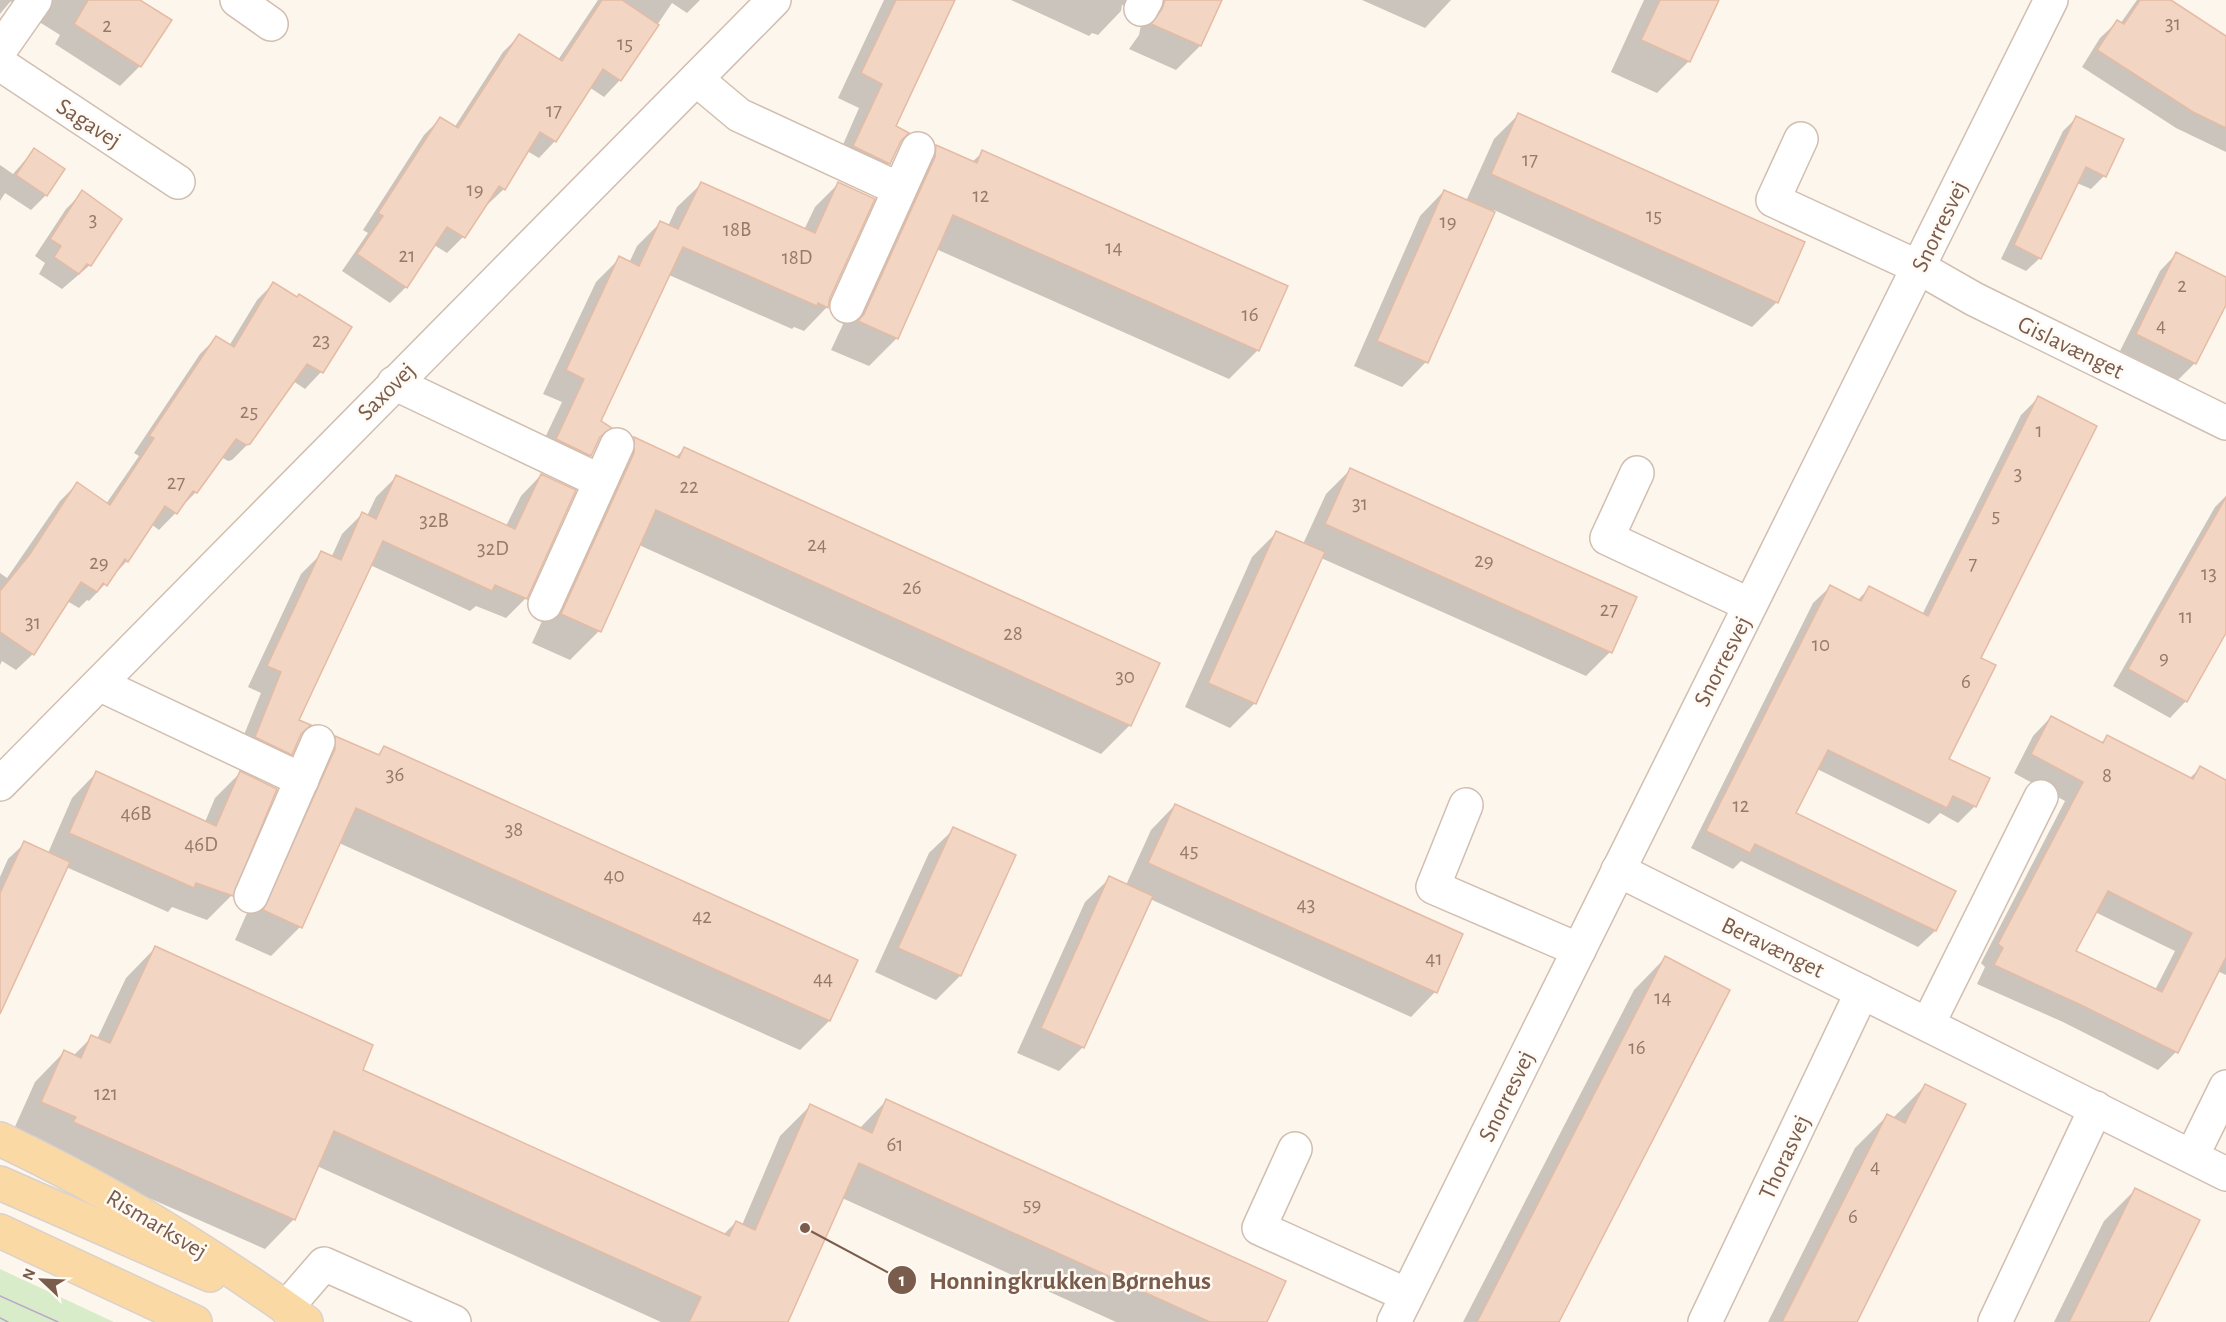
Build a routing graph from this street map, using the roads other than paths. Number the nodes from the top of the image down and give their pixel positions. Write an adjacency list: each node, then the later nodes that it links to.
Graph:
1 (35, 0): 6 (street)
2 (237, 0): 5 (street)
3 (774, 0): 8 (street, Saxovej)
4 (2050, 0): 13 (street, Snorresvej)
5 (272, 24)
6 (0, 50)
7 (0, 64): 11 (street, Sagavej)
8 (696, 79): 12 (street); 15 (street, Saxovej)
9 (1801, 139): 13 (street, Gislavænget)
10 (918, 149): 12 (street)
11 (178, 182)
12 (899, 189): 14 (street)
13 (1918, 267): 16 (street, Gislavænget); 21 (street, Snorresvej)
14 (847, 306)
15 (394, 383): 19 (street); 22 (street, Saxovej)
16 (2226, 423)
17 (617, 445): 19 (street)
18 (1637, 473): 21 (street)
19 (600, 481): 20 (street)
20 (545, 604)
21 (1750, 605): 28 (street, Snorresvej)
22 (99, 684): 24 (street); 25 (street, Saxovej)
23 (318, 742): 24 (street)
24 (302, 780): 29 (street)
25 (0, 784)
26 (2041, 798): 32 (street)
27 (1466, 806): 30 (street)
28 (1618, 870): 30 (street, Snorresvej); 31 (street, Beravænget)
29 (251, 896)
30 (1579, 950): 41 (street, Snorresvej)
31 (1862, 992): 32 (street, Beravænget); 45 (street, Thorasvej)
32 (1928, 1024): 34 (street, Beravænget)
33 (2226, 1087): 37 (street)
34 (2096, 1108): 37 (street, Beravænget); 46 (street)
35 (0, 1139): 42 (main road, Rismarksvej)
36 (1295, 1149): 41 (street)
37 (2192, 1156): 38 (street, Beravænget)
38 (2226, 1174)
39 (0, 1183): 42 (main road)
40 (0, 1231): 43 (main road)
41 (1400, 1309)
42 (296, 1315): 44 (street)
43 (195, 1322)
44 (454, 1322)
45 (1705, 1322)
46 (1995, 1322)

